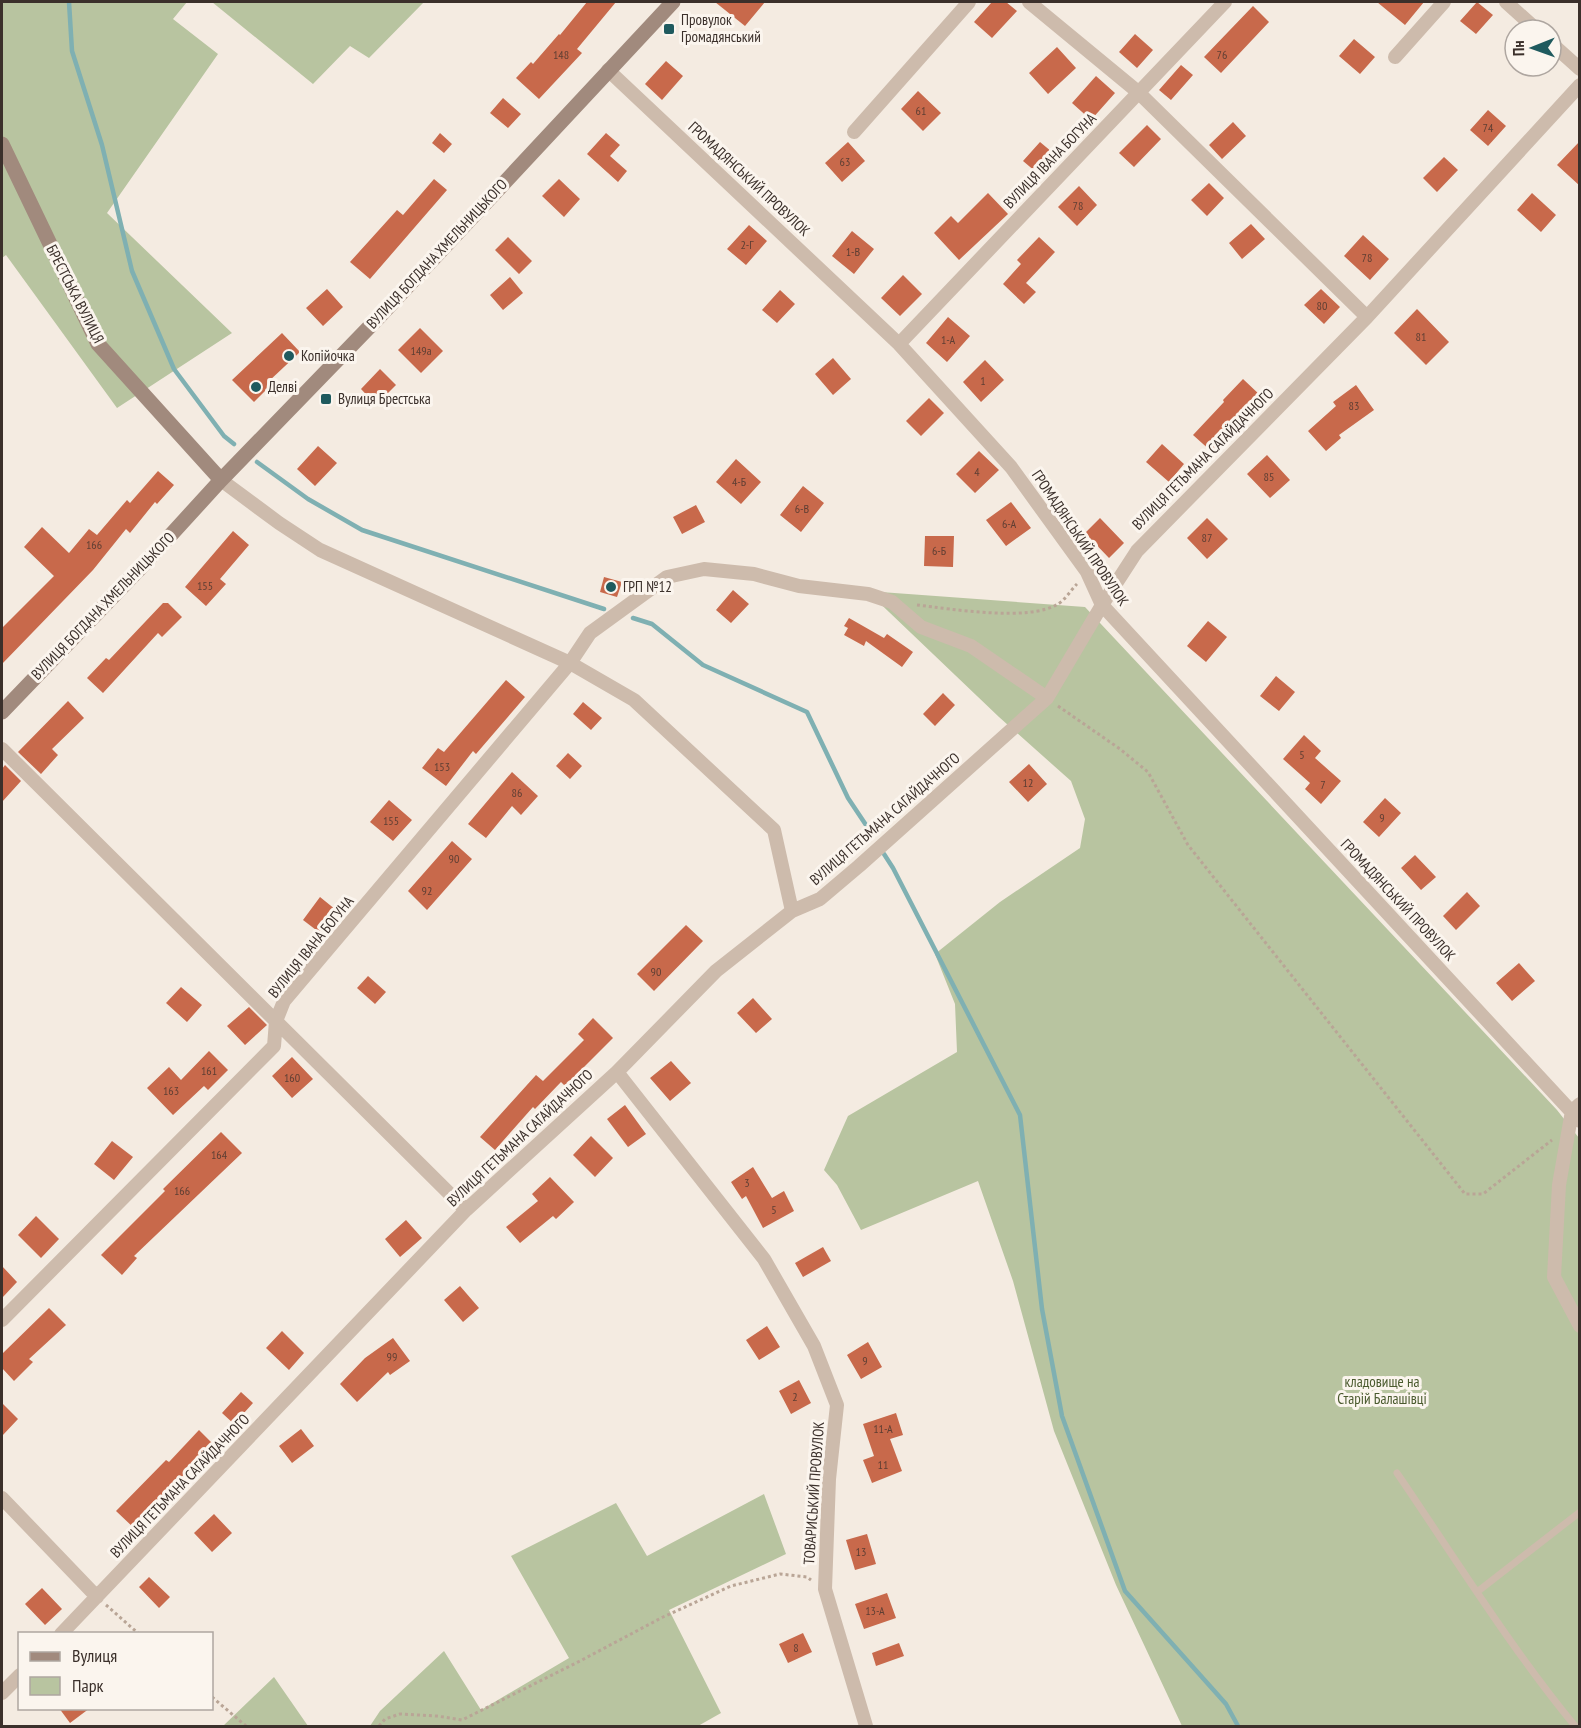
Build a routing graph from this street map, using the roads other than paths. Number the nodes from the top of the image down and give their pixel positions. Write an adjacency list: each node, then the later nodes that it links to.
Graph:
1 (673, 2): 11 (street, ВУЛИЦЯ БОГДАНА ХМЕЛЬНИЦЬКОГО)
2 (969, 2): 14 (street)
3 (1029, 2): 13 (street)
4 (1225, 2): 13 (street, ВУЛИЦЯ ІВАНА БОГУНА)
5 (1444, 2): 9 (street)
6 (1506, 2): 7 (street)
7 (1524, 18)
8 (1563, 54): 10 (street)
9 (1395, 57)
10 (1580, 69)
11 (608, 70): 17 (street, ГРОМАДЯНСЬКИЙ ПРОВУЛОК); 18 (street, ВУЛИЦЯ БОГДАНА ХМЕЛЬНИЦЬКОГО)
12 (1580, 85): 16 (street, ВУЛИЦЯ ГЕТЬМАНА САГАЙДАЧНОГО)
13 (1138, 92): 16 (street); 17 (street, ВУЛИЦЯ ІВАНА БОГУНА)
14 (854, 132)
15 (2, 144): 18 (street, БРЕСТСЬКА ВУЛИЦЯ)
16 (1367, 317): 19 (street, ВУЛИЦЯ ГЕТЬМАНА САГАЙДАЧНОГО)
17 (899, 344): 19 (street, ГРОМАДЯНСЬКИЙ ПРОВУЛОК)
18 (221, 480): 20 (street); 22 (street, ВУЛИЦЯ БОГДАНА ХМЕЛЬНИЦЬКОГО)
19 (1102, 605): 21 (street, ВУЛИЦЯ ГЕТЬМАНА САГАЙДАЧНОГО); 27 (street, ГРОМАДЯНСЬКИЙ ПРОВУЛОК)
20 (570, 663): 21 (street); 24 (street); 25 (street, ВУЛИЦЯ ІВАНА БОГУНА)
21 (1047, 698): 24 (street, ВУЛИЦЯ ГЕТЬМАНА САГАЙДАЧНОГО)
22 (2, 712)
23 (2, 749): 25 (street)
24 (792, 911): 26 (street, ВУЛИЦЯ ГЕТЬМАНА САГАЙДАЧНОГО)
25 (276, 1021): 28 (street); 29 (street, ВУЛИЦЯ ІВАНА БОГУНА)
26 (617, 1072): 28 (street, ВУЛИЦЯ ГЕТЬМАНА САГАЙДАЧНОГО); 39 (street, ТОВАРИСЬКИЙ ПРОВУЛОК)
27 (1577, 1112): 30 (street)
28 (466, 1210): 35 (street, ВУЛИЦЯ ГЕТЬМАНА САГАЙДАЧНОГО)
29 (2, 1320)
30 (1580, 1326)
31 (1397, 1473): 34 (lane)
32 (2, 1498): 35 (street)
33 (1580, 1512): 34 (lane)
34 (1478, 1592): 40 (lane)
35 (97, 1597): 36 (street, ВУЛИЦЯ ГЕТЬМАНА САГАЙДАЧНОГО)
36 (63, 1632)
37 (18, 1677): 38 (street)
38 (2, 1693)
39 (866, 1726)
40 (1575, 1726)

